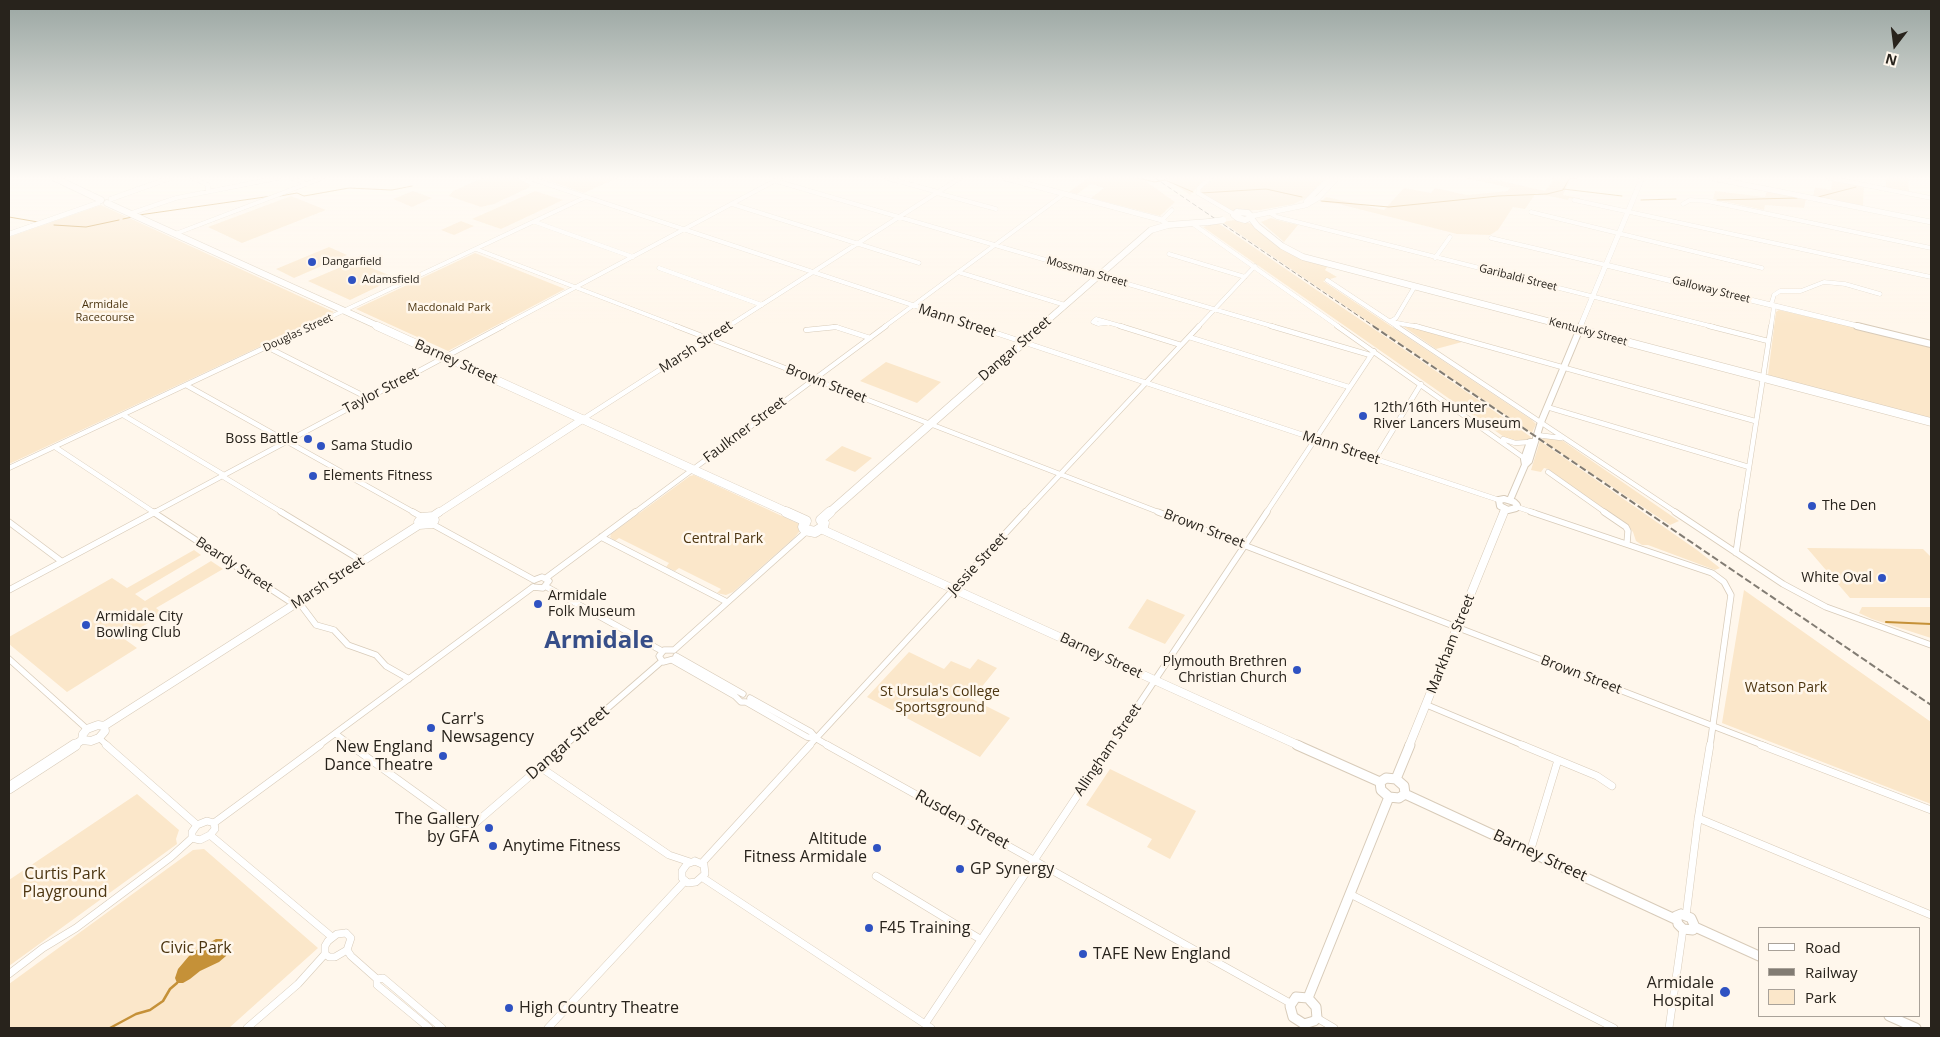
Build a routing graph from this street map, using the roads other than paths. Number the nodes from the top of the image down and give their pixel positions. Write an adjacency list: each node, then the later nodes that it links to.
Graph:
1 (30, 226): 22 (street)
2 (159, 226): 23 (main road, Barney Street)
3 (195, 226): 23 (street)
4 (525, 226): 29 (street, Douglas Street)
5 (547, 226): 31 (street)
6 (673, 226): 20 (street, Mann Street)
7 (691, 226): 20 (street, Taylor Street)
8 (803, 226): 26 (street)
9 (885, 226): 26 (street, Marsh Street)
10 (931, 226): 27 (street, Mossman Street)
11 (1020, 226): 27 (street, Faulkner Street)
12 (1163, 226): 40 (main road, Dangar Street)
13 (1197, 226): 35 (street)
14 (1260, 226): 44 (main road, Kentucky Street)
15 (1313, 226): 32 (street, Garibaldi Street)
16 (1591, 226): 21 (street)
17 (1622, 226): 21 (street)
18 (1694, 226): 42 (street)
19 (1828, 226): 28 (street)
20 (684, 230): 31 (street, Taylor Street); 39 (street, Mann Street)
21 (1619, 233): 34 (street); 37 (street)
22 (9, 234)
23 (175, 234): 53 (main road, Barney Street)
24 (1450, 237): 32 (street)
25 (1491, 238): 34 (street, Galloway Street)
26 (858, 244): 33 (street); 39 (street, Marsh Street)
27 (995, 245): 38 (street, Faulkner Street); 40 (street, Mossman Street)
28 (1931, 248)
29 (476, 249): 45 (street, Brown Street); 53 (street, Douglas Street)
30 (1169, 254): 41 (street)
31 (633, 257): 45 (street, Taylor Street)
32 (1435, 258): 47 (street, Garibaldi Street)
33 (919, 263)
34 (1606, 265): 47 (street); 50 (street, Galloway Street)
35 (1255, 266): 41 (street, Jessie Street); 66 (street)
36 (660, 268): 48 (street)
37 (1762, 268)
38 (958, 272): 49 (street); 51 (street, Faulkner Street)
39 (813, 273): 48 (street, Marsh Street); 51 (street, Mann Street)
40 (1099, 276): 49 (main road, Dangar Street); 52 (street, Mossman Street)
41 (1245, 276): 52 (street, Jessie Street)
42 (1931, 278)
43 (1327, 280): 54 (street)
44 (1415, 286): 54 (street); 56 (main road, Kentucky Street)
45 (576, 288): 60 (street, Brown Street); 68 (street, Taylor Street)
46 (1880, 294): 50 (street)
47 (1592, 297): 56 (street); 61 (street, Garibaldi Street)
48 (762, 304): 60 (street, Marsh Street)
49 (1065, 305): 62 (main road, Dangar Street)
50 (1772, 305): 61 (street); 63 (street, Galloway Street)
51 (913, 306): 59 (street, Faulkner Street); 62 (street, Mann Street)
52 (1214, 309): 58 (street, Jessie Street); 67 (street, Mossman Street)
53 (344, 311): 65 (street, Douglas Street); 68 (main road, Barney Street)
54 (1391, 322): 69 (street); 81 (street)
55 (1107, 323): 64 (street)
56 (1579, 329): 69 (street); 70 (main road, Kentucky Street)
57 (806, 330): 59 (street)
58 (1189, 337): 64 (street, Jessie Street); 75 (street)
59 (870, 338): 71 (street, Faulkner Street)
60 (709, 339): 71 (street, Brown Street); 79 (street, Marsh Street)
61 (1768, 341): 70 (street)
62 (1023, 342): 72 (street, Mann Street); 83 (main road, Dangar Street)
63 (1931, 344)
64 (1181, 345): 72 (street, Jessie Street)
65 (266, 348): 74 (street, Douglas Street); 76 (street)
66 (1374, 350): 67 (street, Allingham Street); 73 (street)
67 (1370, 355): 75 (street, Allingham Street)
68 (446, 357): 76 (street, Taylor Street); 79 (main road, Barney Street)
69 (1564, 367): 77 (street); 80 (street)
70 (1762, 378): 80 (street); 82 (main road, Kentucky Street)
71 (814, 379): 83 (street, Brown Street); 94 (street, Faulkner Street)
72 (1145, 383): 86 (street, Mann Street); 96 (street, Jessie Street)
73 (1421, 384): 84 (street); 90 (street)
74 (186, 385): 78 (street, Douglas Street); 88 (street)
75 (1349, 387): 86 (street, Allingham Street)
76 (368, 398): 88 (street, Taylor Street)
77 (1547, 407): 81 (street); 92 (street)
78 (123, 415): 89 (street, Douglas Street); 97 (street)
79 (583, 420): 94 (main road, Barney Street); 103 (main road, Marsh Street)
80 (1756, 421): 92 (street)
81 (1541, 422): 85 (street); 87 (street)
82 (1931, 422)
83 (931, 424): 96 (street, Brown Street); 106 (main road, Dangar Street)
84 (1496, 436): 87 (street); 91 (street)
85 (1564, 438): 87 (street); 111 (street)
86 (1314, 440): 90 (street, Mann Street); 110 (street, Allingham Street)
87 (1534, 440): 91 (street)
88 (287, 441): 97 (street, Taylor Street); 104 (street)
89 (55, 447): 93 (street, Douglas Street); 102 (street, Beardy Street)
90 (1375, 460): 98 (street, Mann Street)
91 (1525, 461): 99 (street)
92 (1749, 467): 111 (street)
93 (9, 468)
94 (693, 469): 107 (main road, Barney Street); 108 (street, Faulkner Street)
95 (1548, 472): 109 (street)
96 (1061, 474): 110 (street, Brown Street); 118 (street, Jessie Street)
97 (223, 475): 102 (street, Taylor Street); 113 (street)
98 (1499, 500): 99 (street); 101 (street)
99 (1510, 500): 100 (street)
100 (1516, 507): 101 (street); 109 (street)
101 (1505, 509): 122 (street, Markham Street)
102 (154, 513): 112 (street, Taylor Street); 121 (street, Beardy Street)
103 (433, 520): 104 (main road); 115 (street)
104 (420, 521): 113 (main road, Marsh Street)
105 (9, 522): 112 (street)
106 (821, 524): 107 (main road); 107 (main road); 118 (street, Barney Street)
107 (806, 526): 120 (street)
108 (601, 538): 114 (street, Faulkner Street); 120 (street)
109 (1626, 543): 133 (street)
110 (1244, 545): 122 (street, Brown Street); 130 (street, Allingham Street)
111 (1736, 553): 123 (street)
112 (62, 561): 119 (street, Taylor Street)
113 (362, 561): 121 (main road, Marsh Street)
114 (546, 578): 115 (street); 116 (street)
115 (534, 580): 117 (street)
116 (545, 586): 117 (street); 125 (street)
117 (533, 587): 129 (street)
118 (955, 589): 130 (street, Barney Street); 137 (street, Jessie Street)
119 (9, 590)
120 (727, 602): 124 (street)
121 (296, 604): 129 (street, Beardy Street); 132 (main road, Marsh Street)
122 (1458, 627): 131 (street, Markham Street); 133 (street, Brown Street)
123 (1931, 645)
124 (674, 650): 125 (street); 126 (street)
125 (662, 651): 128 (street)
126 (674, 658): 128 (street); 137 (street, Rusden Street)
127 (9, 659): 134 (street)
128 (662, 661): 140 (street, Dangar Street)
129 (409, 679): 135 (street)
130 (1154, 681): 142 (street, Barney Street); 154 (street, Allingham Street)
131 (1427, 705): 139 (street); 141 (street, Markham Street)
132 (104, 726): 134 (main road, Marsh Street); 136 (main road)
133 (1713, 726): 147 (street, Brown Street); 148 (street)
134 (87, 730): 138 (main road)
135 (336, 734): 140 (street, Dangar Street); 149 (street)
136 (99, 738): 138 (main road); 150 (street)
137 (817, 738): 154 (street, Rusden Street); 156 (street, Jessie Street)
138 (82, 740): 144 (main road)
139 (1558, 760): 143 (street); 153 (street)
140 (540, 767): 155 (street)
141 (1396, 780): 142 (street); 145 (street)
142 (1380, 782): 146 (street)
143 (1612, 786)
144 (9, 788)
145 (1404, 794): 146 (street); 153 (street, Barney Street)
146 (1389, 797): 160 (street)
147 (1931, 810)
148 (1698, 818): 161 (street); 162 (street)
149 (214, 823): 150 (street); 151 (street)
150 (197, 826): 152 (street)
151 (210, 835): 152 (street); 166 (street)
152 (192, 838): 171 (street)
153 (1530, 852): 163 (street, Barney Street)
154 (1033, 860): 167 (street, Allingham Street); 174 (street, Rusden Street)
155 (690, 862): 156 (street); 159 (street)
156 (702, 863): 158 (street)
157 (876, 876): 167 (street)
158 (703, 878): 159 (street); 178 (street)
159 (685, 881): 182 (street)
160 (1350, 894): 173 (street); 184 (street)
161 (1931, 915)
162 (1686, 916): 163 (street); 164 (street)
163 (1675, 919): 165 (street)
164 (1695, 927): 165 (street); 170 (street)
165 (1683, 929): 185 (street)
166 (332, 937): 168 (street); 169 (street)
167 (980, 939): 178 (street, Allingham Street)
168 (347, 950): 169 (street); 172 (street)
169 (325, 954): 179 (street)
170 (1758, 956)
171 (9, 974)
172 (377, 979): 180 (street); 181 (street)
173 (1308, 998): 174 (street); 176 (street)
174 (1290, 1003): 177 (street)
175 (1891, 1017): 186 (street)
176 (1317, 1018): 177 (street); 183 (street)
177 (1298, 1025)
178 (928, 1026)
179 (247, 1028)
180 (429, 1028)
181 (442, 1028)
182 (548, 1028)
183 (1334, 1028)
184 (1614, 1028)
185 (1669, 1028)
186 (1916, 1028)

